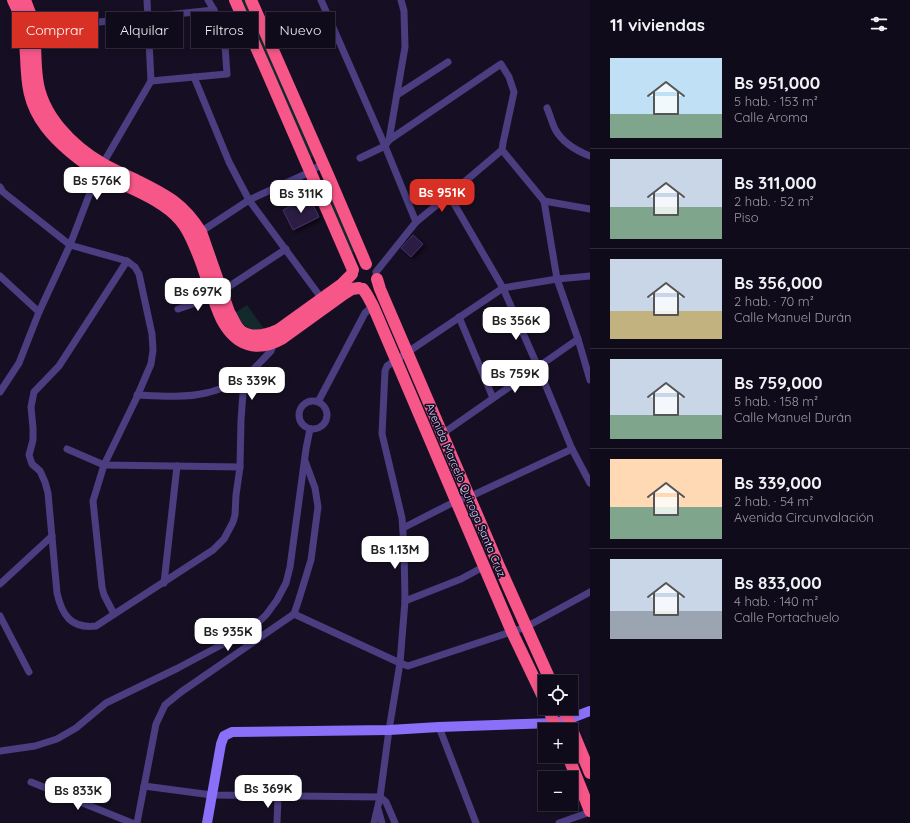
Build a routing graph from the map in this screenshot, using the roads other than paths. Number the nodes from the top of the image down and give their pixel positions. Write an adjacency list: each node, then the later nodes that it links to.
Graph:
1 (13, 0): 10 (highway)
2 (24, 0): 11 (highway)
3 (147, 0): 12 (street)
4 (208, 0): 9 (street)
5 (235, 0): 27 (highway)
6 (251, 0): 25 (highway)
7 (321, 0): 21 (street)
8 (401, 0): 19 (street)
9 (214, 10): 13 (street); 17 (street)
10 (18, 12)
11 (29, 12)
12 (148, 12)
13 (183, 13)
14 (32, 48): 26 (highway)
15 (149, 48): 18 (street)
16 (448, 62): 19 (street)
17 (194, 77): 18 (street); 30 (street)
18 (151, 81): 26 (street)
19 (397, 95): 21 (street)
20 (547, 108): 23 (street)
21 (387, 143): 22 (street); 24 (street); 33 (street)
22 (502, 150): 29 (street); 31 (street)
23 (590, 156)
24 (360, 158)
25 (323, 163): 27 (street); 38 (highway)
26 (101, 168): 34 (highway); 35 (street)
27 (310, 172): 30 (street); 39 (highway)
28 (0, 187): 35 (street)
29 (449, 195): 33 (street); 44 (street)
30 (250, 200): 34 (street); 36 (street)
31 (544, 201): 32 (street); 43 (street)
32 (590, 209)
33 (416, 222): 40 (street)
34 (196, 235): 46 (highway)
35 (70, 245): 37 (street); 50 (street)
36 (286, 249): 46 (street); 47 (street)
37 (128, 261): 60 (street); 75 (street)
38 (366, 264): 39 (highway); 40 (highway)
39 (352, 272): 45 (highway); 47 (highway)
40 (377, 275): 45 (highway); 54 (highway, Avenida Marcelo Quiroga Santa Cruz)
41 (0, 276): 50 (street)
42 (590, 276): 43 (street)
43 (557, 279): 44 (street); 53 (street)
44 (503, 288): 51 (street); 56 (street)
45 (361, 289): 48 (highway, Avenida Marcelo Quiroga Santa Cruz); 52 (highway)
46 (218, 294): 49 (street); 52 (highway)
47 (322, 298): 52 (highway)
48 (373, 306): 55 (highway, Avenida Marcelo Quiroga Santa Cruz); 62 (street)
49 (178, 309)
50 (39, 312): 59 (street)
51 (459, 317): 54 (street); 61 (street)
52 (278, 337): 58 (street)
53 (578, 339): 56 (street); 57 (street)
54 (407, 352): 55 (street); 64 (highway, Avenida Marcelo Quiroga Santa Cruz)
55 (396, 360): 73 (highway, Avenida Marcelo Quiroga Santa Cruz); 74 (street)
56 (538, 367): 61 (street); 66 (street)
57 (590, 380)
58 (245, 382): 60 (street); 70 (street)
59 (0, 392)
60 (137, 396): 68 (street)
61 (493, 398): 64 (street)
62 (318, 402): 63 (street); 63 (street)
63 (310, 429): 67 (street)
64 (442, 434): 72 (highway, Avenida Marcelo Quiroga Santa Cruz)
65 (67, 449): 68 (street)
66 (572, 449): 71 (street); 72 (street)
67 (304, 459): 82 (street); 97 (street)
68 (104, 465): 69 (street); 81 (street)
69 (177, 466): 70 (street); 77 (street)
70 (240, 467): 77 (street)
71 (590, 483)
72 (470, 497): 73 (street); 84 (highway, Avenida Marcelo Quiroga Santa Cruz)
73 (456, 501): 74 (street); 76 (highway, Avenida Marcelo Quiroga Santa Cruz)
74 (403, 528): 80 (street)
75 (52, 536): 78 (street); 81 (street)
76 (485, 566): 80 (street); 85 (highway, Avenida Marcelo Quiroga Santa Cruz)
77 (164, 583): 81 (street)
78 (0, 584)
79 (590, 592): 84 (street)
80 (405, 601): 86 (street)
81 (114, 614)
82 (294, 614): 86 (street); 101 (street)
83 (0, 616): 87 (street)
84 (526, 627): 85 (street); 88 (highway, Avenida Marcelo Quiroga Santa Cruz)
85 (512, 632): 86 (street); 89 (highway, Avenida Marcelo Quiroga Santa Cruz)
86 (400, 663): 96 (street)
87 (29, 672)
88 (548, 675)
89 (538, 686)
90 (590, 711): 92 (street)
91 (566, 715): 92 (highway)
92 (568, 719): 93 (street); 99 (highway)
93 (562, 723)
94 (439, 727): 95 (street); 96 (street); 114 (street)
95 (538, 727)
96 (389, 730): 102 (street); 104 (street)
97 (0, 751)
98 (571, 763): 106 (highway)
99 (590, 773)
100 (31, 782): 107 (street)
101 (144, 786): 102 (street); 108 (street)
102 (212, 795): 103 (street); 109 (street)
103 (278, 796): 104 (street); 110 (street)
104 (380, 796): 105 (street); 113 (street)
105 (378, 806): 111 (street); 112 (street)
106 (590, 811): 115 (street)
107 (132, 823)
108 (137, 823)
109 (207, 823)
110 (277, 823)
111 (374, 823)
112 (382, 823)
113 (395, 823)
114 (476, 823)
115 (559, 823)

